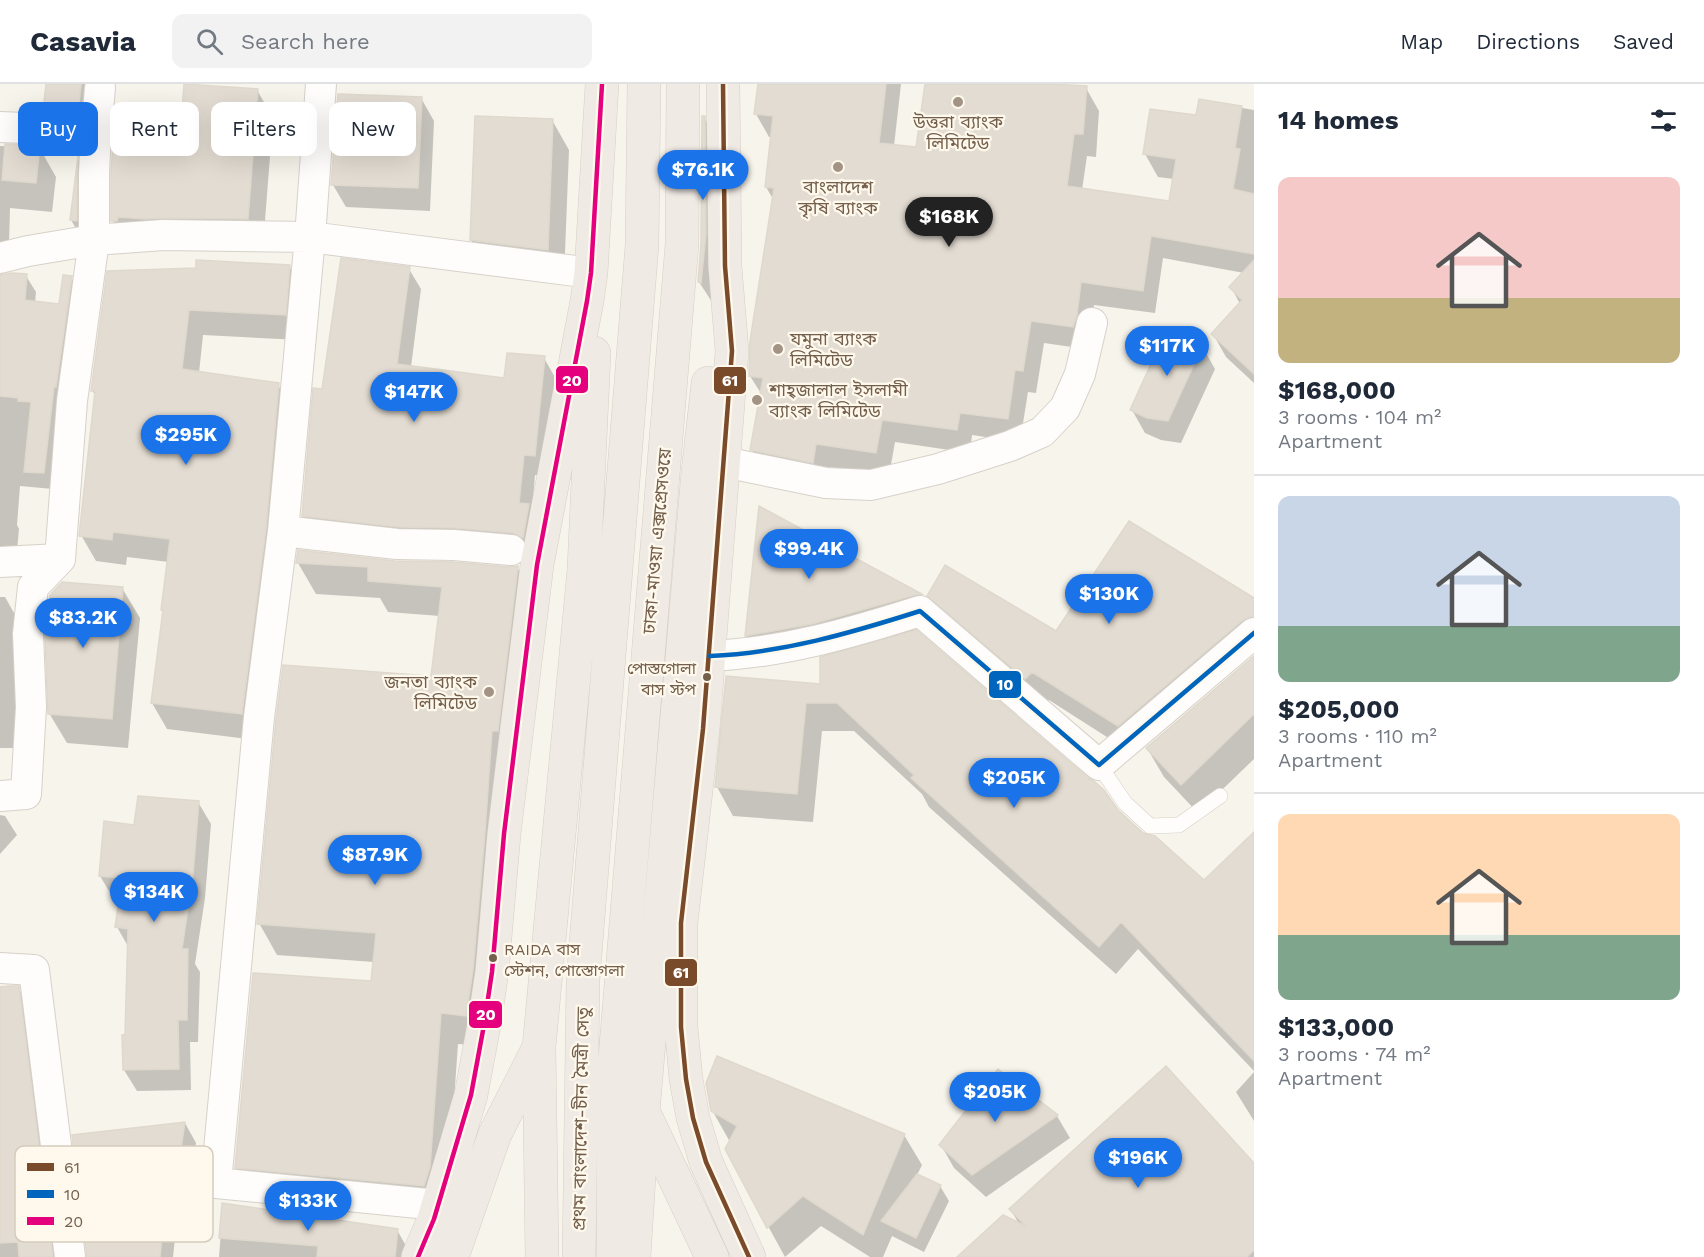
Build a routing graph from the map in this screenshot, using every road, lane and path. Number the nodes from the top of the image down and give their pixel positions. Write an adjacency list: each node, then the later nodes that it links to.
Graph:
1 (321, 84): 11 (street)
2 (602, 84): 15 (highway)
3 (644, 84): 28 (highway, ঢাকা-মাওয়া এক্সপ্রেসওয়ে)
4 (683, 84): 30 (highway, ঢাকা-মাওয়া এক্সপ্রেসওয়ে)
5 (723, 84): 14 (highway)
6 (100, 88): 7 (street)
7 (98, 110)
8 (0, 127): 9 (street)
9 (18, 128)
10 (96, 156): 12 (street)
11 (310, 237): 12 (street); 15 (street); 18 (street)
12 (94, 240): 13 (street); 20 (street)
13 (0, 258)
14 (725, 266): 17 (highway); 31 (highway)
15 (589, 287): 29 (highway); 33 (highway)
16 (1092, 322): 17 (street)
17 (724, 462): 23 (highway)
18 (283, 531): 19 (street); 33 (street)
19 (511, 550)
20 (60, 559): 21 (street); 25 (street)
21 (0, 562)
22 (1254, 633): 24 (street)
23 (710, 656): 24 (street); 43 (highway)
24 (1099, 765): 26 (lane)
25 (0, 796)
26 (1220, 796)
27 (0, 968): 32 (street)
28 (583, 980): 29 (highway); 39 (highway, প্রথম বাংলাদেশ-চীন মৈত্রী সেতু)
29 (539, 1047): 37 (highway); 38 (highway)
30 (614, 1070): 31 (highway); 40 (highway, ঢাকা-মাওয়া এক্সপ্রেসওয়ে)
31 (643, 1112): 41 (highway); 42 (highway)
32 (56, 1146)
33 (438, 1204): 36 (highway)
34 (68, 1242): 35 (street)
35 (70, 1257)
36 (418, 1257)
37 (452, 1257)
38 (542, 1257)
39 (579, 1257)
40 (613, 1257)
41 (634, 1257)
42 (712, 1257)
43 (749, 1257)

